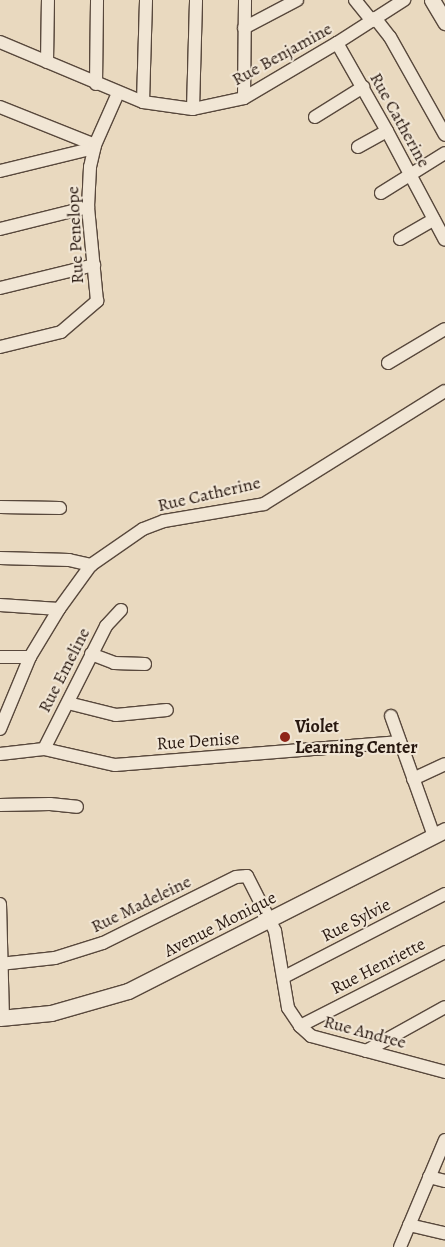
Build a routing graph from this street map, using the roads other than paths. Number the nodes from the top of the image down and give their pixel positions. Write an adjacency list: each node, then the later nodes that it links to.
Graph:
1 (48, 0): 15 (street)
2 (97, 0): 16 (street)
3 (146, 0): 20 (street)
4 (196, 0): 21 (street)
5 (245, 0): 12 (street)
6 (297, 0): 12 (street)
7 (355, 0): 10 (street)
8 (404, 0): 10 (street, Rue Benjamine)
9 (432, 0): 11 (street)
10 (374, 19): 14 (street, Rue Benjamine); 25 (street)
11 (445, 22)
12 (244, 28): 19 (street)
13 (0, 42): 15 (street, Rue Benjamine)
14 (337, 43): 17 (street, Rue Catherine); 19 (street, Rue Benjamine)
15 (47, 62): 16 (street, Rue Benjamine)
16 (96, 84): 18 (street, Rue Benjamine)
17 (363, 87): 23 (street); 24 (street, Rue Catherine)
18 (118, 93): 20 (street, Rue Benjamine); 26 (street, Rue Penelope)
19 (244, 98): 21 (street, Rue Benjamine)
20 (143, 102): 21 (street, Rue Benjamine)
21 (193, 109)
22 (4, 111): 26 (street)
23 (315, 117)
24 (387, 131): 27 (street); 30 (street, Rue Catherine)
25 (445, 135)
26 (94, 146): 29 (street); 32 (street, Rue Penelope)
27 (358, 147)
28 (445, 153): 30 (street)
29 (0, 171)
30 (410, 175): 31 (street); 33 (street, Rue Catherine)
31 (381, 193)
32 (88, 207): 34 (street); 37 (street, Rue Penelope)
33 (434, 220): 35 (street); 36 (street, Rue Catherine)
34 (0, 229)
35 (400, 239)
36 (445, 240)
37 (94, 264): 38 (street); 40 (street, Rue Penelope)
38 (0, 288)
39 (445, 329): 41 (street)
40 (0, 347)
41 (388, 363)
42 (445, 391): 46 (street, Rue Catherine)
43 (0, 508): 44 (street)
44 (60, 508)
45 (0, 558): 46 (street)
46 (91, 565): 48 (street, Rue Catherine)
47 (0, 606): 48 (street)
48 (59, 609): 52 (street, Rue Catherine)
49 (122, 610): 50 (street, Rue Emeline)
50 (91, 654): 53 (street); 55 (street, Rue Emeline)
51 (0, 657): 52 (street)
52 (30, 657): 54 (street, Rue Catherine)
53 (145, 664)
54 (5, 701): 58 (street, Rue Catherine)
55 (68, 703): 56 (street); 60 (street, Rue Emeline)
56 (167, 710)
57 (391, 716): 59 (street)
58 (0, 729)
59 (400, 742): 60 (street, Rue Denise); 63 (street)
60 (44, 749): 61 (street, Rue Denise)
61 (0, 754)
62 (445, 764): 63 (street)
63 (413, 779): 66 (street)
64 (0, 805): 65 (street)
65 (77, 807)
66 (439, 832): 69 (street, Avenue Monique)
67 (445, 894): 72 (street, Rue Sylvie)
68 (0, 904): 71 (street)
69 (270, 919): 71 (street, Rue Madeleine); 72 (street, Rue Andree); 75 (street, Avenue Monique)
70 (445, 952): 76 (street, Rue Henriette)
71 (1, 964): 75 (street)
72 (284, 977): 76 (street, Rue Andree)
73 (445, 1007): 74 (street)
74 (439, 1015): 77 (street)
75 (1, 1018)
76 (300, 1026): 77 (street, Rue Andree)
77 (366, 1050): 78 (street, Rue Andree)
78 (445, 1072)
79 (445, 1140): 80 (street)
80 (429, 1177): 81 (street); 82 (street)
81 (445, 1181)
82 (409, 1225): 83 (street); 84 (street)
83 (445, 1233)
84 (400, 1247)

